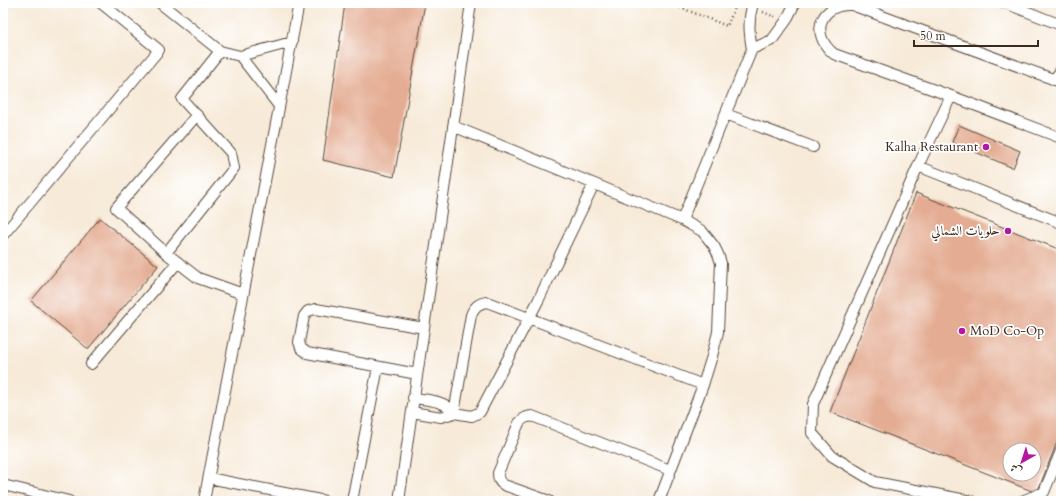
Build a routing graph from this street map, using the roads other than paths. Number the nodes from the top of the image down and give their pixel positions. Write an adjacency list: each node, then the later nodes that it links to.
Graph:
1 (102, 3): 26 (lane)
2 (160, 3): 11 (lane)
3 (299, 3): 9 (lane)
4 (471, 3): 19 (lane)
5 (753, 3): 10 (lane)
6 (795, 3): 10 (lane)
7 (1005, 3): 8 (lane)
8 (1061, 25)
9 (292, 42): 12 (lane); 16 (lane)
10 (752, 49): 17 (lane)
11 (220, 51): 12 (lane); 18 (lane)
12 (240, 56): 16 (lane)
13 (1061, 70): 14 (lane)
14 (1058, 81): 15 (lane)
15 (951, 96): 20 (lane); 22 (lane)
16 (279, 106): 29 (lane)
17 (726, 114): 21 (lane); 24 (lane)
18 (197, 115): 27 (lane); 27 (lane)
19 (453, 126): 23 (lane); 31 (lane)
20 (1061, 138)
21 (813, 147)
22 (918, 166): 25 (lane); 50 (lane)
23 (594, 184): 24 (lane); 30 (lane)
24 (682, 220): 35 (lane)
25 (1061, 223)
26 (3, 235)
27 (166, 253): 28 (lane)
28 (178, 262): 29 (lane); 32 (lane)
29 (243, 294): 41 (lane)
30 (529, 319): 35 (lane); 38 (lane); 38 (lane)
31 (424, 328): 33 (lane); 34 (lane)
32 (91, 364)
33 (378, 367): 34 (lane); 46 (lane)
34 (417, 374): 36 (lane)
35 (703, 385): 40 (lane)
36 (413, 398): 37 (lane); 38 (lane)
37 (412, 412): 38 (lane); 47 (lane)
38 (454, 414)
39 (1061, 451): 51 (lane)
40 (670, 470): 48 (lane); 49 (lane)
41 (209, 478): 44 (lane); 45 (lane)
42 (3, 485): 43 (lane)
43 (69, 501)
44 (204, 501)
45 (325, 501)
46 (352, 501)
47 (399, 501)
48 (549, 501)
49 (659, 501)
50 (971, 501)
51 (1022, 501)

